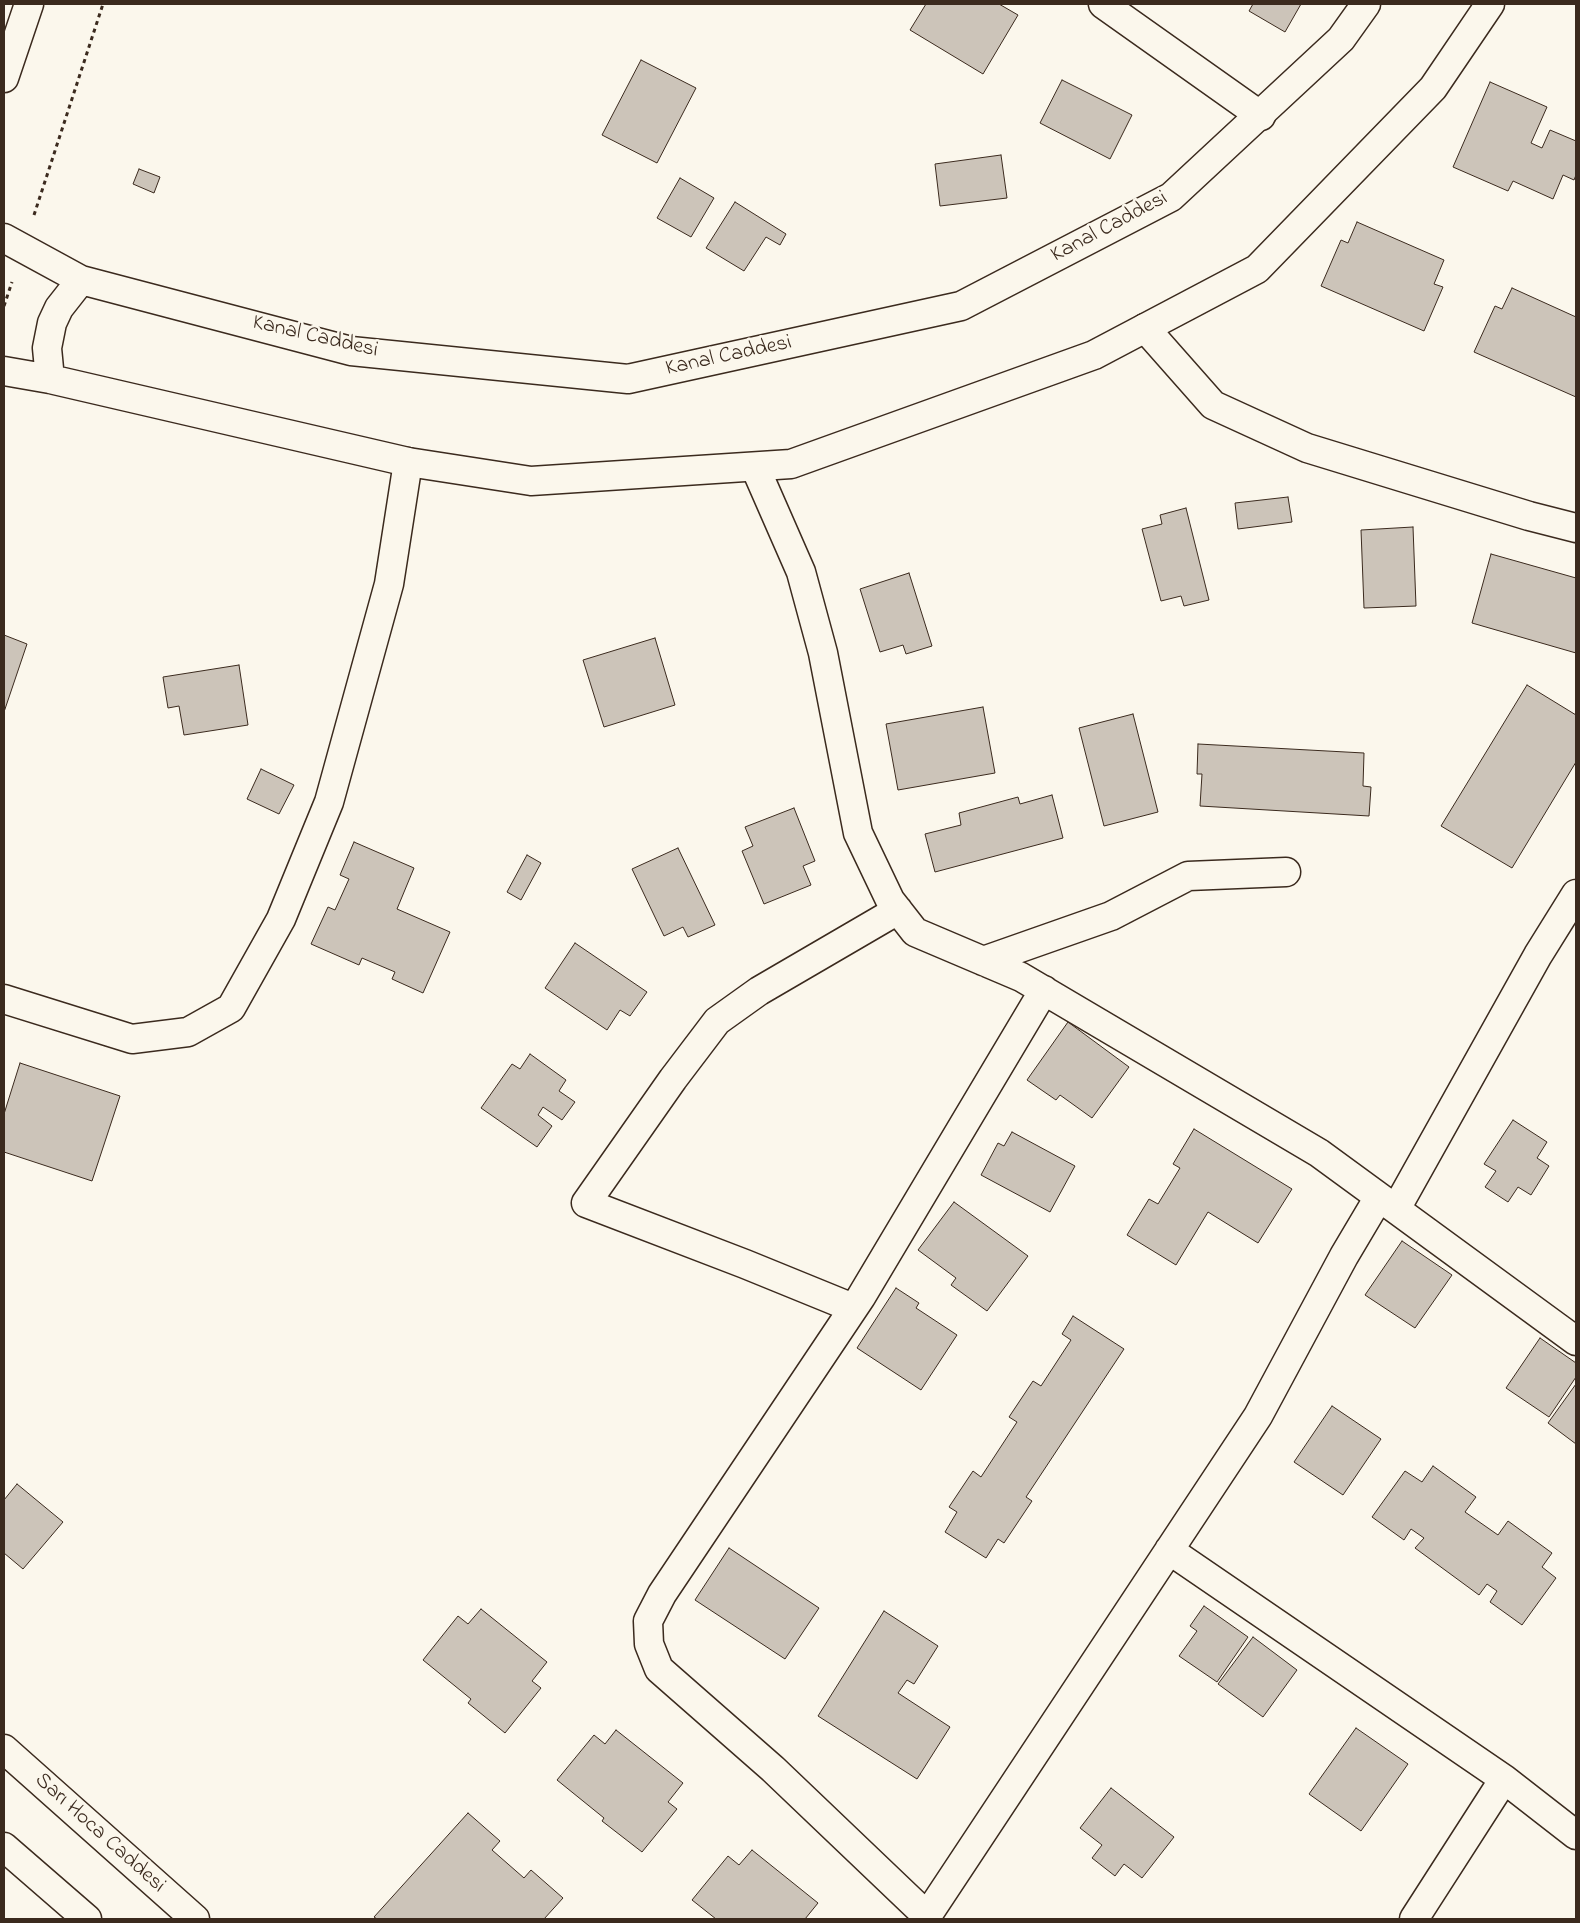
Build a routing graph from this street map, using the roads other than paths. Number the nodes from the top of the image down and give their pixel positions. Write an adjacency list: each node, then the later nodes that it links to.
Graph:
1 (29, 4): 5 (main road)
2 (1103, 4): 6 (main road)
3 (1366, 4): 6 (main road, Kanal Caddesi)
4 (1490, 4): 9 (main road)
5 (4, 78)
6 (1261, 116): 8 (main road, Kanal Caddesi)
7 (4, 238): 8 (main road, Kanal Caddesi)
8 (81, 280): 11 (main road)
9 (1145, 328): 13 (main road); 14 (main road)
10 (4, 371): 11 (main road)
11 (50, 379): 12 (main road)
12 (408, 462): 13 (main road); 20 (main road)
13 (755, 467): 17 (main road)
14 (1576, 528)
15 (1286, 872): 18 (main road)
16 (1576, 894): 21 (main road)
17 (898, 910): 18 (main road); 22 (main road)
18 (983, 961): 19 (main road)
19 (1044, 990): 21 (main road); 22 (main road)
20 (4, 999)
21 (1387, 1203): 23 (main road); 24 (main road)
22 (853, 1308): 30 (main road)
23 (1576, 1341)
24 (1169, 1550): 26 (main road); 30 (main road)
25 (4, 1749): 31 (main road, Sarı Hoca Caddesi)
26 (1504, 1779): 27 (main road); 32 (main road)
27 (1576, 1835)
28 (4, 1847): 29 (main road)
29 (72, 1915)
30 (927, 1918)
31 (194, 1919)
32 (1414, 1919)

